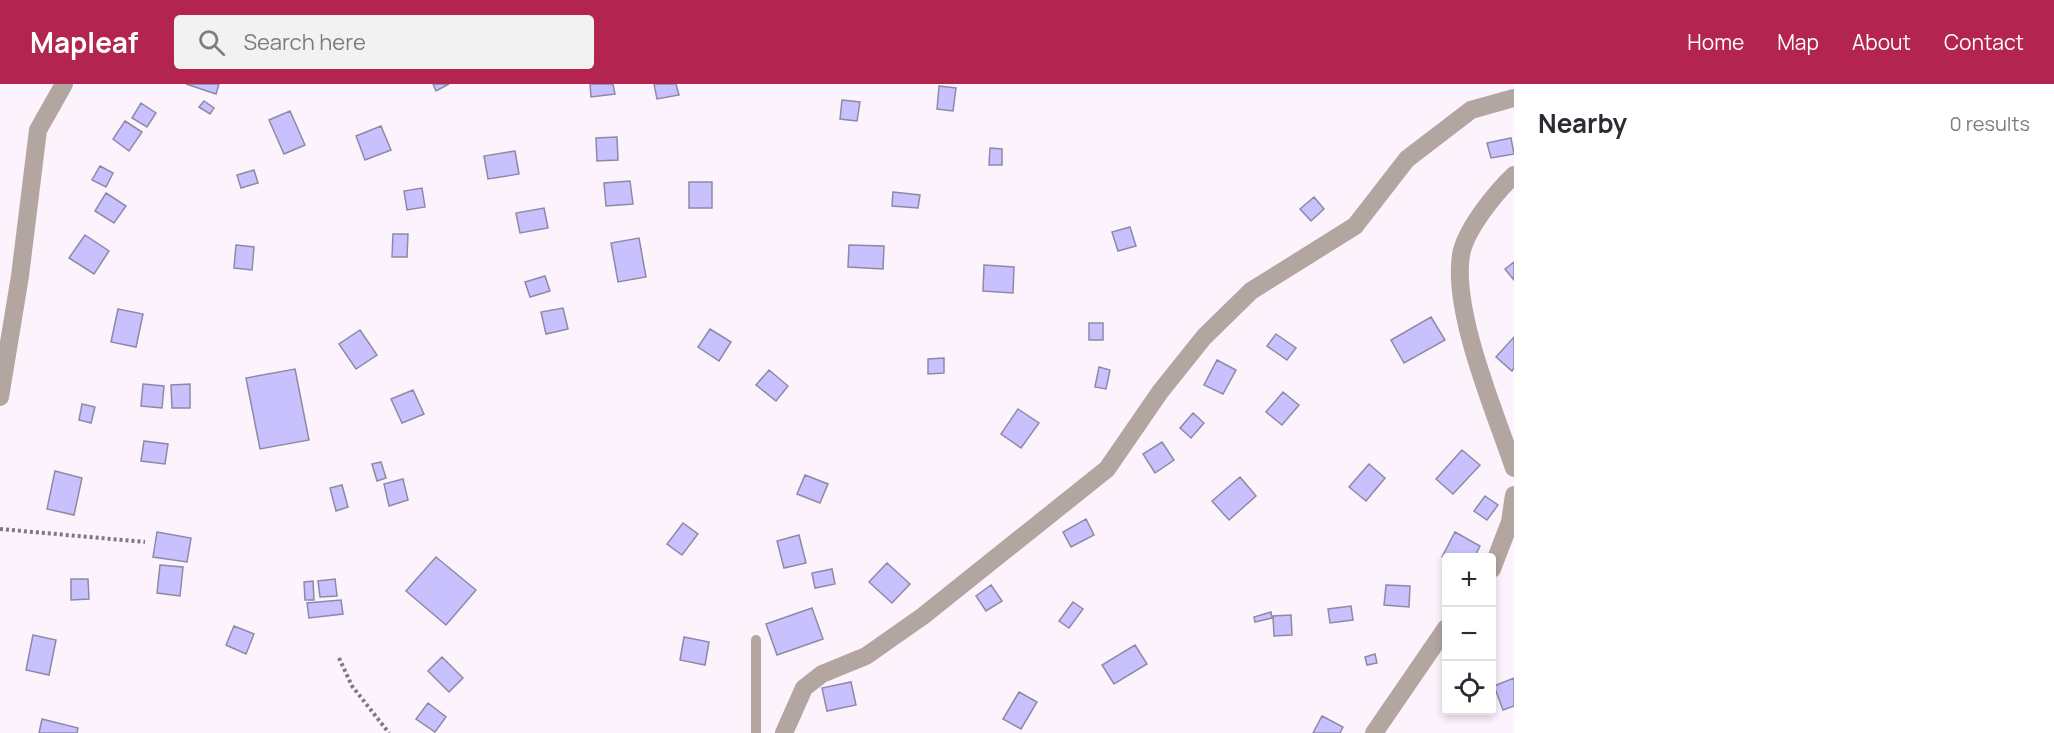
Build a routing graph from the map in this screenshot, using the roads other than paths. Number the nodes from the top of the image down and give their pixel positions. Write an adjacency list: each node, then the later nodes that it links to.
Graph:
1 (64, 84): 4 (street)
2 (1514, 98): 11 (street)
3 (1514, 175): 5 (street)
4 (0, 397)
5 (1514, 468)
6 (1514, 495): 7 (street)
7 (1496, 557)
8 (1442, 634): 12 (street)
9 (756, 640): 10 (lane)
10 (756, 733)
11 (784, 733)
12 (1374, 733)

